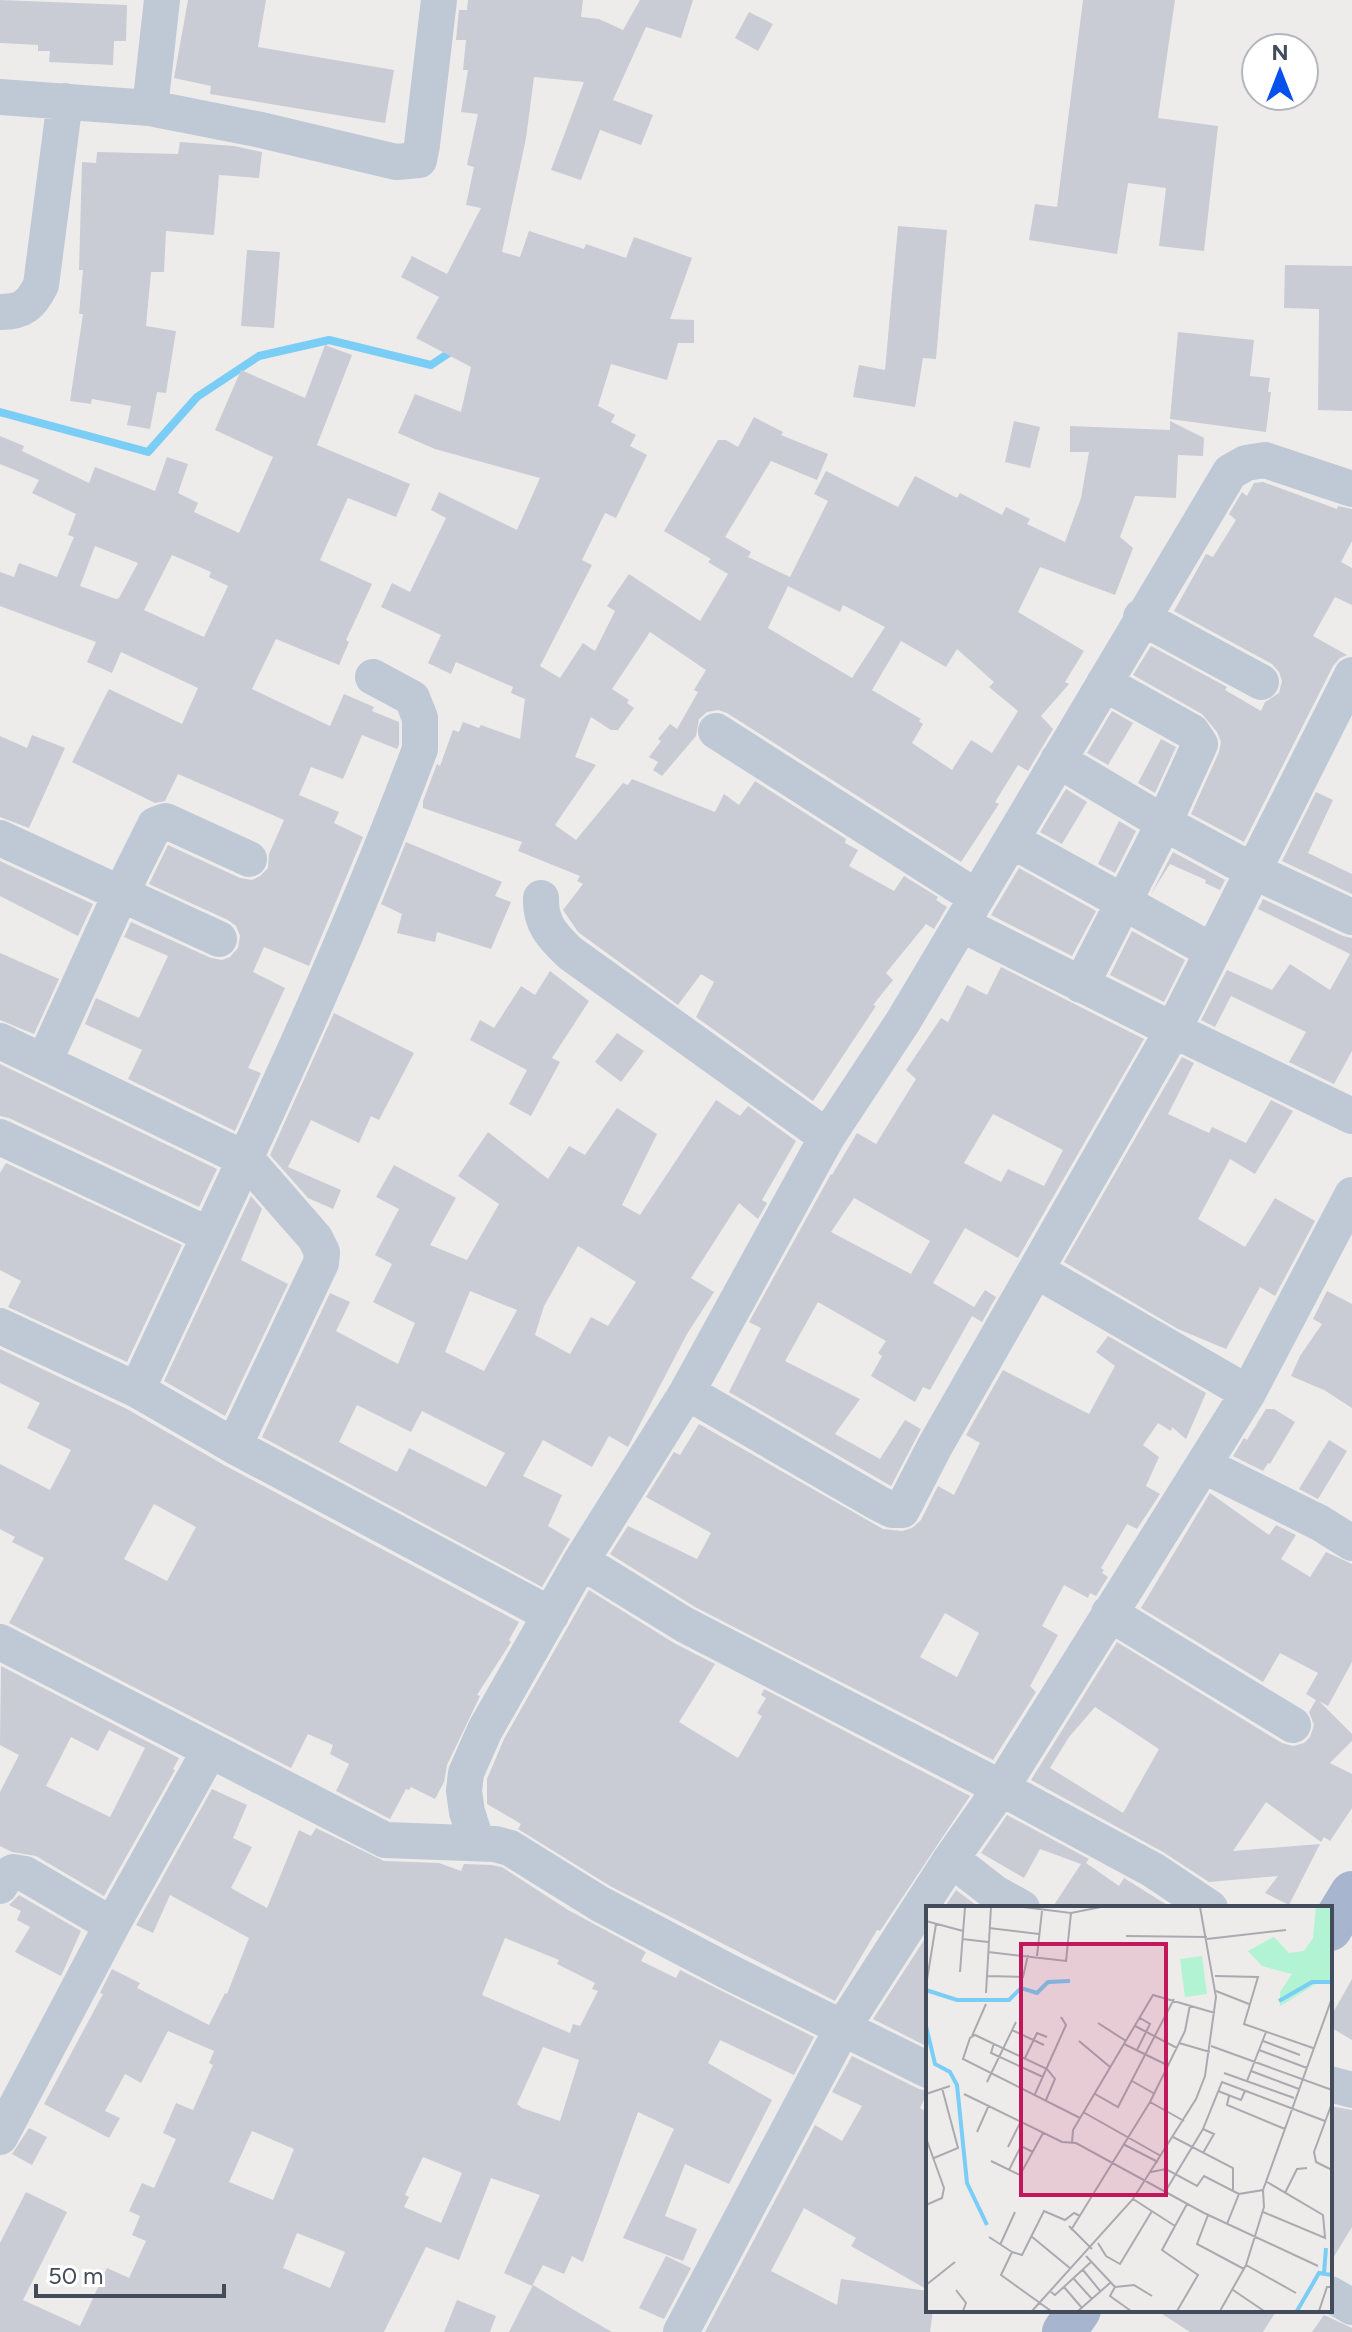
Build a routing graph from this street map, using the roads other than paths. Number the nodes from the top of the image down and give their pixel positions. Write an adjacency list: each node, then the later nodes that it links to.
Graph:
1 (162, 0): 5 (street)
2 (439, 0): 5 (street)
3 (0, 97): 4 (street)
4 (65, 101): 5 (street); 6 (street)
5 (150, 108)
6 (0, 312)
7 (1352, 489): 8 (street)
8 (1141, 617): 11 (street); 12 (street)
9 (1352, 675): 19 (street)
10 (373, 677): 34 (street)
11 (1261, 682)
12 (1104, 683): 14 (street); 15 (street)
13 (716, 731): 23 (street)
14 (1058, 760): 15 (street); 17 (street)
15 (1164, 823): 19 (street); 22 (street)
16 (0, 838): 20 (street)
17 (1011, 840): 22 (street); 23 (street)
18 (249, 859): 20 (street)
19 (1253, 871): 24 (street); 26 (street)
20 (121, 893): 25 (street); 30 (street)
21 (541, 898): 32 (street)
22 (1124, 902): 26 (street); 27 (street)
23 (969, 911): 27 (street); 32 (street)
24 (1352, 917)
25 (219, 939)
26 (1212, 951): 28 (street)
27 (1081, 985): 28 (street)
28 (1173, 1030): 31 (street); 37 (street)
29 (0, 1041): 30 (street)
30 (44, 1062): 34 (street)
31 (1352, 1116)
32 (827, 1137): 40 (street)
33 (0, 1138): 36 (street)
34 (247, 1160): 36 (street); 42 (street)
35 (1350, 1205): 41 (street)
36 (209, 1235): 39 (street)
37 (1037, 1271): 40 (street); 41 (street)
38 (0, 1326): 39 (street)
39 (137, 1390): 42 (street)
40 (687, 1392): 45 (street)
41 (1248, 1393): 43 (street)
42 (234, 1446): 47 (street)
43 (1203, 1465): 44 (street); 46 (street)
44 (1352, 1543)
45 (581, 1561): 47 (street); 51 (street)
46 (1109, 1613): 49 (street); 51 (street)
47 (551, 1615): 52 (street)
48 (0, 1642): 50 (street)
49 (1293, 1725)
50 (210, 1750): 52 (street); 58 (street)
51 (1001, 1788): 53 (street); 57 (street)
52 (477, 1843): 60 (street)
53 (951, 1859): 56 (street); 60 (street)
54 (0, 1886): 58 (street)
55 (1352, 1893): 59 (main road)
56 (1018, 1906)
57 (1207, 1906)
58 (112, 1925): 64 (street)
59 (1332, 1926)
60 (843, 2027): 61 (street); 66 (street)
61 (926, 2069)
62 (1332, 2085): 63 (street)
63 (1352, 2090)
64 (0, 2137)
65 (1078, 2312): 67 (main road)
66 (681, 2332)
67 (1064, 2332)

